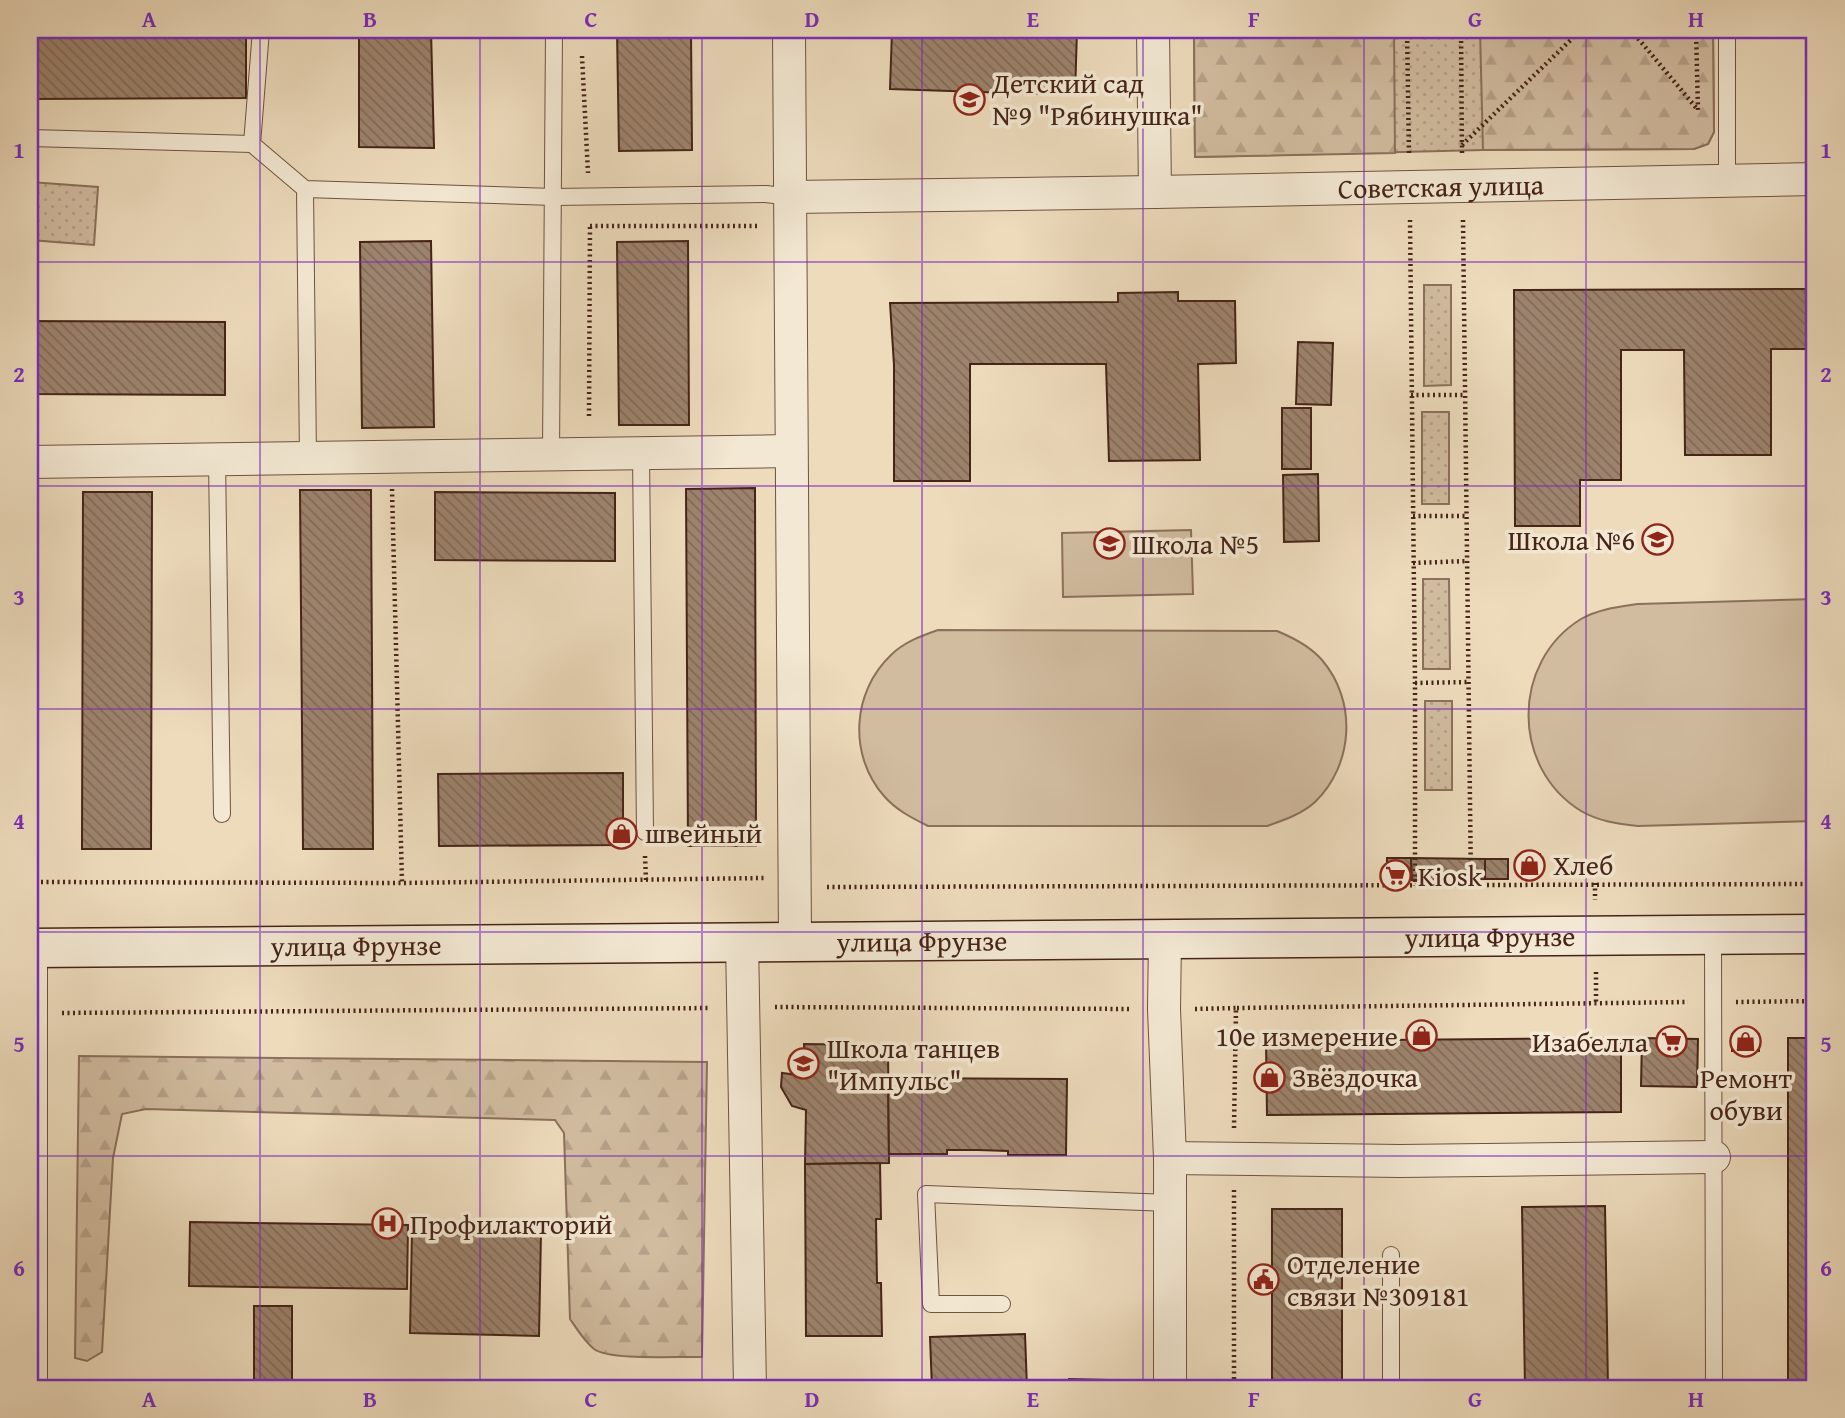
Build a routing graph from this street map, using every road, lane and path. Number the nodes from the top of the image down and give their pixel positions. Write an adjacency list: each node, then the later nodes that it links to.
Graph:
1 (261, 30): 14 (lane)
2 (554, 30): 22 (lane)
3 (789, 30): 23 (street)
4 (1153, 30): 21 (street)
5 (1407, 30): 19 (path)
6 (1461, 30): 15 (path)
7 (1581, 30): 15 (path)
8 (1630, 30): 11 (path)
9 (1696, 30): 11 (path)
10 (1727, 30): 17 (lane)
11 (1698, 110): 12 (path)
12 (1700, 122)
13 (30, 138): 14 (lane)
14 (252, 144): 20 (lane)
15 (1462, 145): 18 (path)
16 (1815, 179): 17 (street, Советская улица)
17 (1727, 180): 18 (street, Советская улица)
18 (1463, 185): 19 (street, Советская улица); 26 (path)
19 (1409, 186): 21 (street, Советская улица); 27 (path)
20 (305, 189): 22 (lane); 32 (lane)
21 (1155, 192): 23 (street, Советская улица)
22 (554, 197): 23 (lane); 30 (lane)
23 (790, 197): 28 (street)
24 (590, 226): 25 (path)
25 (766, 226)
26 (1466, 394): 27 (path); 36 (path)
27 (1411, 395): 35 (path)
28 (791, 451): 29 (street); 48 (street)
29 (641, 453): 30 (street); 42 (lane)
30 (551, 455): 31 (street)
31 (391, 457): 32 (street); 44 (path)
32 (308, 458): 33 (street)
33 (217, 459): 34 (street); 41 (lane)
34 (30, 461)
35 (1413, 516): 36 (path); 38 (path)
36 (1466, 516): 37 (path)
37 (1468, 561): 38 (path); 40 (path)
38 (1413, 563): 39 (path)
39 (1415, 682): 40 (path); 46 (path)
40 (1470, 682): 47 (path)
41 (222, 814)
42 (645, 832)
43 (30, 882): 44 (path)
44 (402, 883): 48 (path)
45 (1815, 884): 47 (path)
46 (1415, 886): 47 (path); 48 (path)
47 (1471, 886)
48 (795, 887): 52 (street)
49 (1815, 934): 50 (main road, улица Фрунзе)
50 (1713, 935): 51 (main road, улица Фрунзе); 56 (lane)
51 (1165, 938): 52 (main road, улица Фрунзе); 59 (street)
52 (795, 940): 53 (main road, улица Фрунзе)
53 (742, 941): 54 (main road, улица Фрунзе); 57 (street)
54 (34, 948): 60 (lane)
55 (1815, 1001): 56 (path)
56 (1714, 1002): 58 (path); 61 (lane)
57 (744, 1007): 59 (path); 60 (path); 68 (street)
58 (1236, 1008): 59 (path); 63 (path)
59 (1164, 1009): 62 (street)
60 (38, 1013): 67 (lane)
61 (1714, 1157): 63 (street); 72 (lane)
62 (1170, 1158): 63 (street); 64 (street)
63 (1234, 1159): 70 (path)
64 (1170, 1203): 66 (lane); 69 (street)
65 (1391, 1255): 71 (lane)
66 (1002, 1304)
67 (39, 1388)
68 (750, 1388)
69 (1170, 1388)
70 (1234, 1388)
71 (1391, 1388)
72 (1714, 1388)

